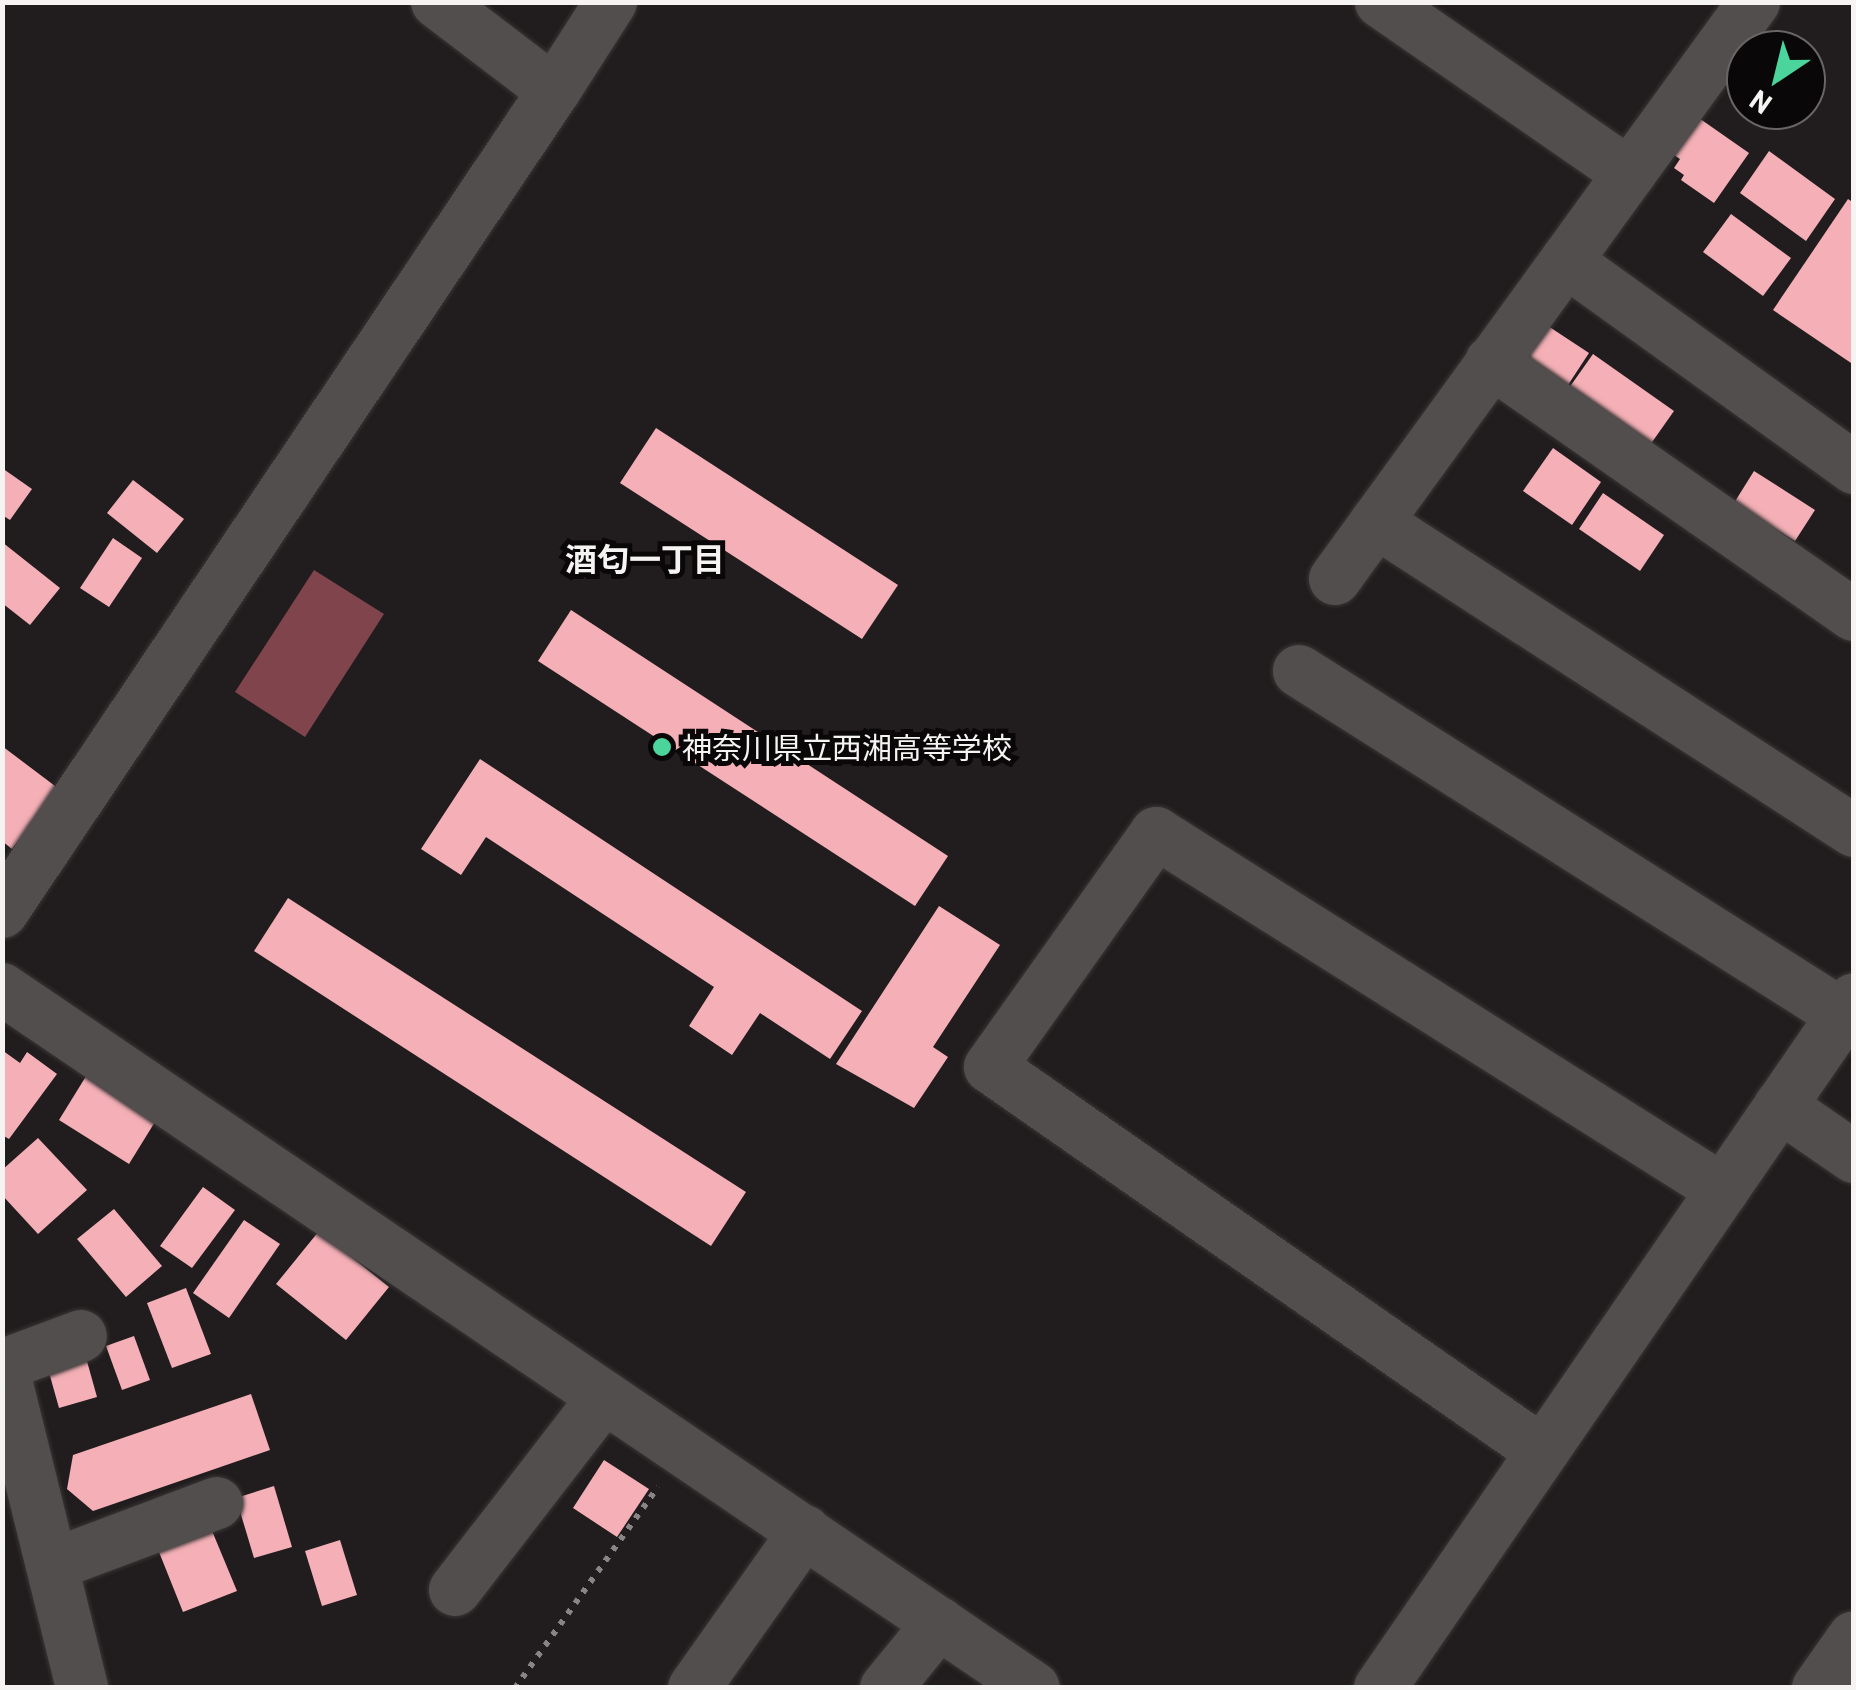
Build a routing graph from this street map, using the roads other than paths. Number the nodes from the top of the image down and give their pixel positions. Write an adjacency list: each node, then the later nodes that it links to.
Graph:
1 (437, 2): 5 (street)
2 (611, 2): 5 (street)
3 (1381, 2): 6 (street)
4 (1754, 2): 6 (street)
5 (554, 91): 15 (street)
6 (1630, 174): 7 (street)
7 (1566, 262): 8 (street); 9 (street)
8 (1492, 362): 10 (street); 12 (street)
9 (1854, 468)
10 (1376, 522): 11 (street); 14 (street)
11 (1335, 579)
12 (1854, 615)
13 (1299, 670): 17 (street)
14 (1854, 831)
15 (2, 912)
16 (2, 989): 23 (street)
17 (1848, 1007): 18 (street)
18 (1780, 1106): 19 (street); 20 (street)
19 (1854, 1157)
20 (1723, 1190): 24 (street); 24 (street)
21 (80, 1336): 22 (street)
22 (3, 1364): 25 (street)
23 (604, 1397): 27 (street); 29 (street)
24 (1540, 1450): 36 (street)
25 (18, 1500): 28 (street)
26 (217, 1504): 28 (street)
27 (805, 1532): 30 (street); 33 (street)
28 (52, 1565): 32 (street)
29 (454, 1590)
30 (938, 1623): 34 (street); 35 (street)
31 (1854, 1637): 37 (street)
32 (82, 1688)
33 (694, 1688)
34 (886, 1688)
35 (1034, 1688)
36 (1380, 1688)
37 (1818, 1688)

